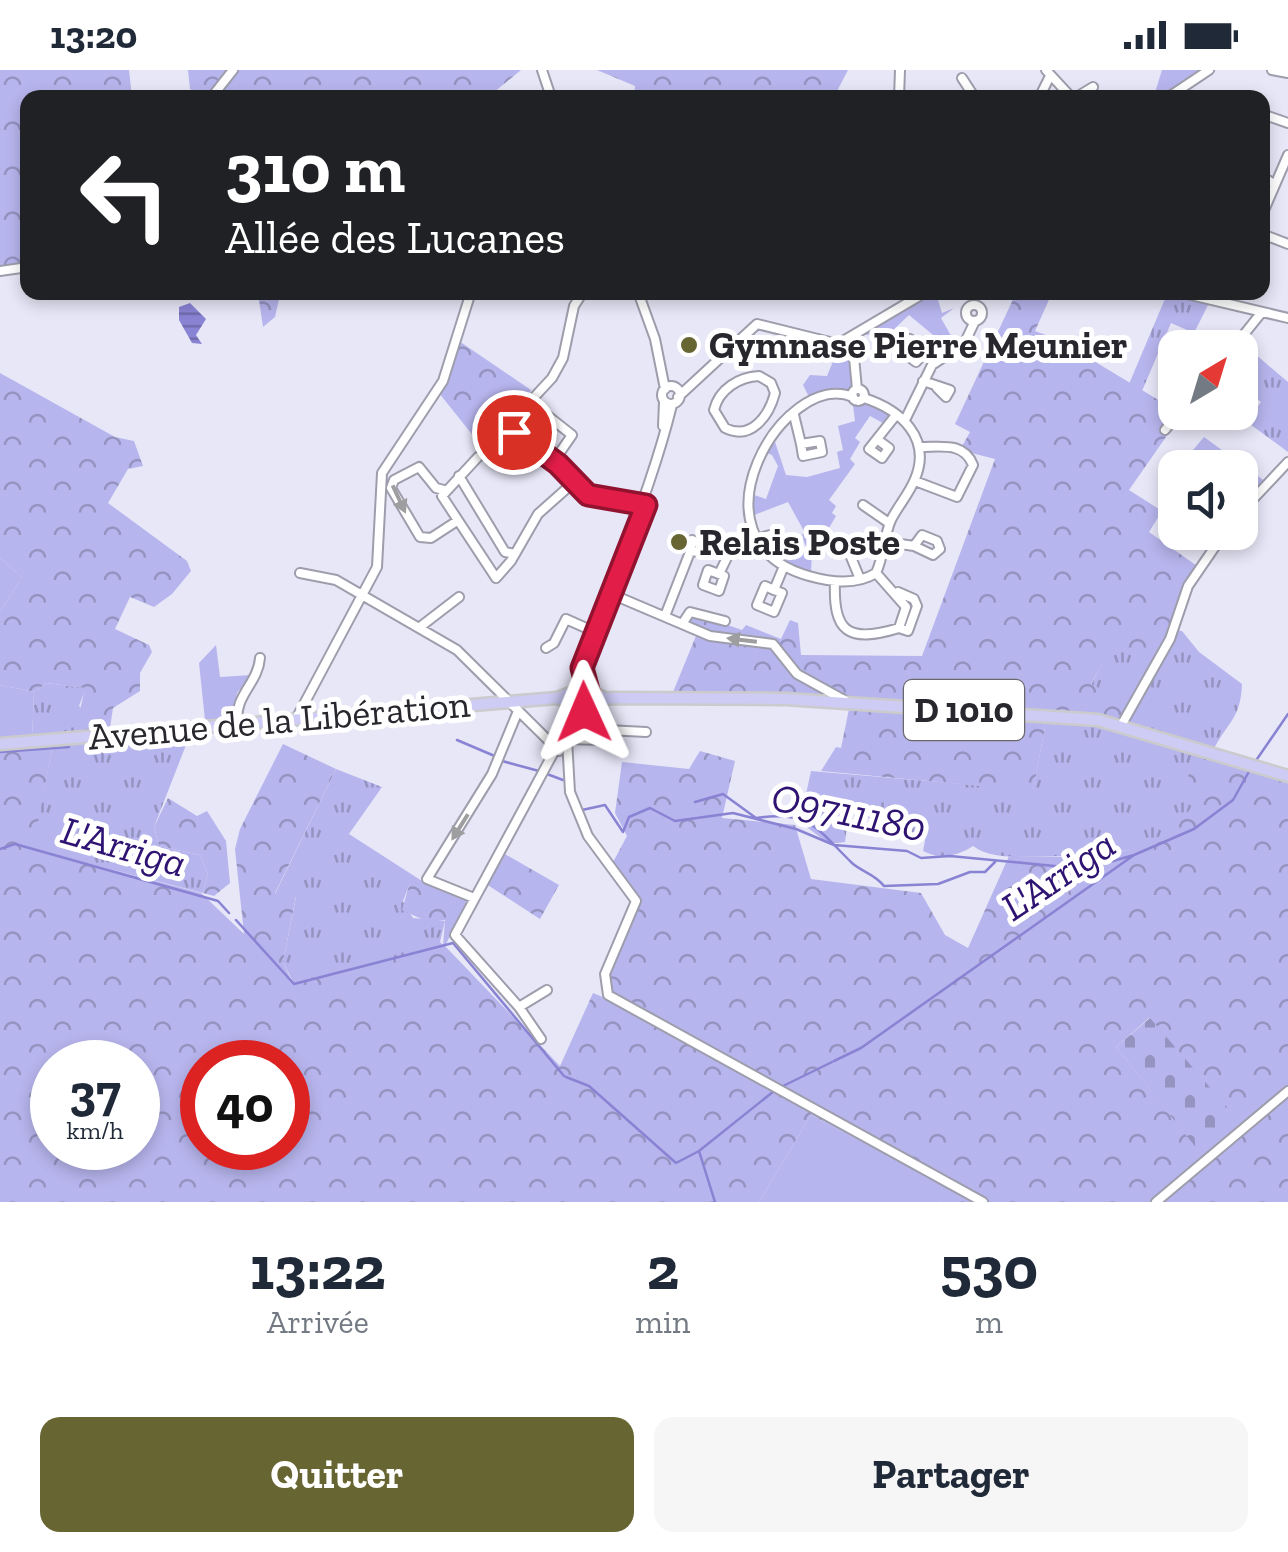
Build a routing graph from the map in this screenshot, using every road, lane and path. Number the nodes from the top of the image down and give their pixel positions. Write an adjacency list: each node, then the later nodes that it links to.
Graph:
1 (233, 70): 7 (street)
2 (1209, 70): 10 (street)
3 (1272, 70): 4 (street)
4 (1288, 73)
5 (962, 78): 8 (street)
6 (1093, 88): 9 (street)
7 (217, 90)
8 (970, 90)
9 (1089, 90)
10 (1179, 90)
11 (1288, 155): 13 (street)
12 (1270, 181): 13 (street)
13 (1276, 185): 14 (street)
14 (1270, 198)
15 (468, 300): 71 (street)
16 (577, 300): 35 (street)
17 (640, 300): 34 (street)
18 (913, 300): 26 (street)
19 (1209, 300): 21 (street)
20 (1226, 300): 21 (street)
21 (1224, 304): 22 (street)
22 (1262, 312): 23 (street); 25 (street)
23 (1288, 318)
24 (975, 321): 30 (street)
25 (1248, 330)
26 (852, 336): 27 (street); 29 (street)
27 (841, 342): 29 (street); 34 (street)
28 (924, 353): 30 (street)
29 (856, 362): 33 (street)
30 (935, 362): 31 (street)
31 (924, 381): 32 (street); 39 (street)
32 (937, 388)
33 (855, 393): 36 (street); 37 (street)
34 (671, 395): 52 (street)
35 (530, 402): 40 (street); 45 (street)
36 (794, 414): 41 (street); 43 (street)
37 (896, 415): 39 (street); 42 (street)
38 (763, 420): 38 (street); 41 (street)
39 (905, 420): 44 (street)
40 (512, 431): 45 (street); 47 (street)
41 (777, 431): 57 (street)
42 (878, 440)
43 (801, 444)
44 (921, 448): 49 (street); 49 (street)
45 (554, 461): 48 (street)
46 (1288, 462): 51 (street)
47 (459, 476): 50 (street); 63 (street)
48 (574, 482): 52 (street); 63 (street)
49 (914, 482): 55 (street)
50 (444, 490): 54 (street); 54 (street, one-way to 54)
51 (1258, 493)
52 (646, 505): 72 (street)
53 (863, 505): 55 (street)
54 (458, 521): 63 (street)
55 (889, 523): 58 (street)
56 (778, 534): 57 (street)
57 (754, 538): 64 (street); 67 (street)
58 (887, 542): 59 (street); 66 (street)
59 (914, 546)
60 (848, 550): 68 (street)
61 (1212, 550): 86 (street)
62 (690, 552): 74 (street)
63 (515, 554)
64 (784, 566): 69 (street); 70 (street)
65 (300, 573): 71 (street)
66 (876, 573): 68 (street); 69 (street)
67 (719, 574)
68 (860, 579): 69 (street)
69 (835, 582)
70 (774, 590)
71 (362, 593): 77 (street); 84 (street)
72 (609, 593): 74 (street); 78 (street)
73 (460, 597): 77 (street)
74 (665, 616): 76 (street)
75 (725, 622): 76 (street)
76 (682, 624): 82 (street, one-way to 76)
77 (420, 627): 83 (street)
78 (595, 632): 79 (street); 81 (street)
79 (546, 648)
80 (260, 658): 85 (street)
81 (582, 698): 82 (main road, Avenue de la Libération / D 1010); 83 (main road, Avenue de la Libération / D 1010); 88 (street)
82 (850, 703): 86 (main road, Avenue de la Libération / D 1010)
83 (515, 706): 84 (main road, Avenue de la Libération / D 1010); 90 (street); 93 (street, one-way to 93)
84 (296, 719): 85 (main road, Avenue de la Libération / D 1010)
85 (238, 724): 89 (main road, Avenue de la Libération / D 1010)
86 (1122, 724): 92 (main road, Avenue de la Libération / D 1010)
87 (646, 732): 88 (street)
88 (567, 740): 91 (street)
89 (0, 744)
90 (556, 748): 91 (street); 93 (street)
91 (566, 753): 98 (street)
92 (1288, 776)
93 (474, 898): 95 (street)
94 (547, 990): 95 (street)
95 (518, 1008): 96 (street)
96 (541, 1039)
97 (1288, 1091): 99 (street)
98 (983, 1202)
99 (1156, 1202)

